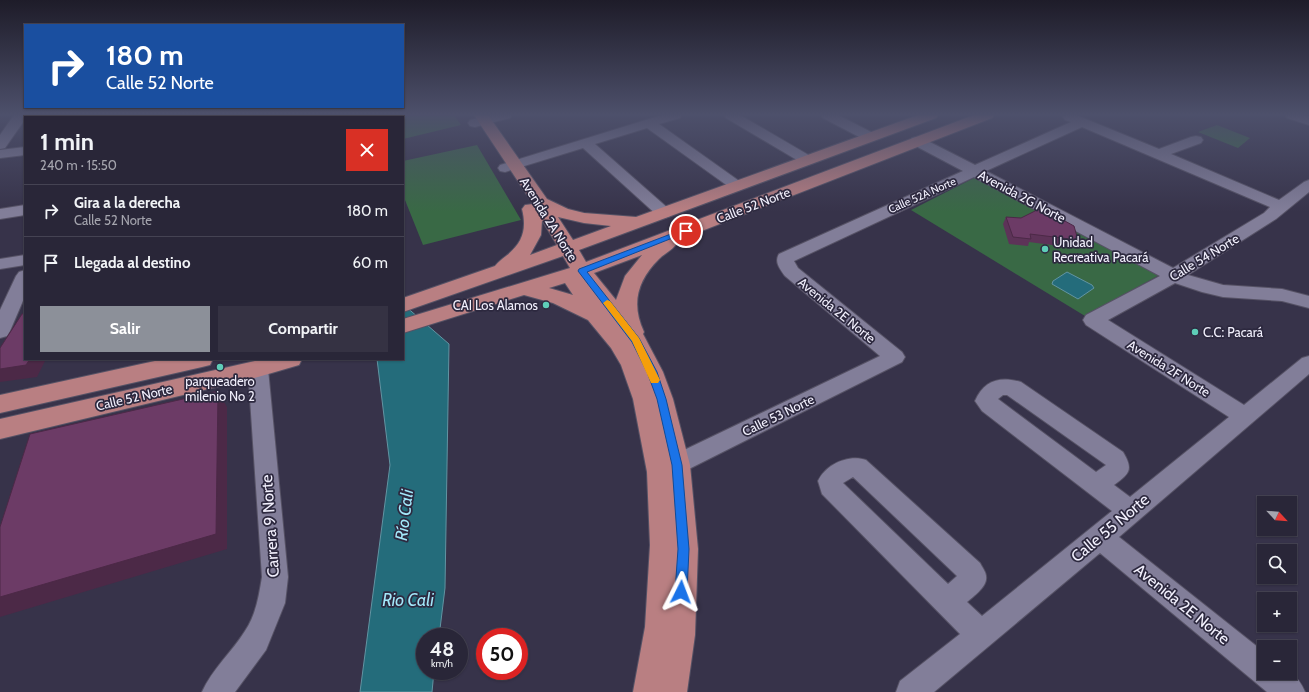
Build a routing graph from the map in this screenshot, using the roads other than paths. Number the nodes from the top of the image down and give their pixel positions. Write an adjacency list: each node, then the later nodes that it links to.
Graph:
1 (498, 147): 16 (main road, Avenida 2A Norte)
2 (571, 147): 16 (street)
3 (589, 147): 24 (street)
4 (682, 147): 19 (street)
5 (786, 147): 15 (street)
6 (842, 147): 15 (main road, Calle 52 Norte)
7 (901, 147): 25 (main road, Calle 52 Norte)
8 (929, 147): 17 (street, Avenida 2G Norte)
9 (1026, 147): 17 (street, Calle 52A Norte)
10 (1143, 147): 14 (street)
11 (1177, 147): 14 (street)
12 (24, 151): 13 (street)
13 (0, 154)
14 (1159, 154): 21 (street)
15 (807, 160): 19 (main road, Calle 52 Norte)
16 (510, 166): 20 (main road, Avenida 2A Norte)
17 (974, 171): 28 (street, Calle 52A Norte); 33 (street, Avenida 2G Norte)
18 (1309, 185): 21 (street, Calle 54 Norte)
19 (737, 186): 24 (main road, Calle 52 Norte)
20 (536, 206): 24 (main road); 27 (main road, Avenida 2A Norte); 34 (main road)
21 (1281, 206): 33 (street, Calle 54 Norte)
22 (24, 210): 23 (street)
23 (0, 214)
24 (656, 216): 26 (main road, Calle 52 Norte)
25 (700, 226): 30 (main road, Calle 52 Norte); 43 (main road)
26 (588, 241): 27 (main road, Calle 52 Norte); 30 (main road)
27 (561, 250): 32 (main road); 34 (main road, Calle 52 Norte)
28 (785, 258): 44 (street, Avenida 2E Norte)
29 (24, 260): 31 (street)
30 (605, 262): 32 (main road, Calle 52 Norte)
31 (0, 264)
32 (572, 272): 36 (main road, Calle 52 Norte); 39 (main road, Avenida 2A Norte); 43 (main road, Avenida 2A Norte)
33 (1174, 276): 37 (street, Avenida 2G Norte); 40 (street, Calle 54 Norte)
34 (484, 277): 38 (main road, Calle 52 Norte)
35 (24, 278): 42 (street)
36 (514, 292): 39 (main road); 41 (main road, Calle 52 Norte)
37 (1309, 302)
38 (404, 305)
39 (597, 317): 54 (main road, Avenida 2A Norte)
40 (1093, 320): 52 (street, Avenida 2F Norte)
41 (404, 326)
42 (0, 331)
43 (636, 340): 54 (main road, Avenida 2A Norte)
44 (894, 357): 54 (street, Calle 53 Norte)
45 (197, 360): 49 (main road, Calle 52 Norte)
46 (288, 360): 48 (main road, Calle 52 Norte)
47 (1309, 363): 52 (street, Calle 55 Norte)
48 (258, 369): 51 (main road, Calle 52 Norte); 62 (street, Carrera 9 Norte)
49 (71, 387): 50 (main road, Calle 52 Norte); 51 (main road)
50 (0, 404)
51 (58, 415): 53 (main road, Calle 52 Norte)
52 (1245, 416): 56 (street, Calle 55 Norte)
53 (0, 429)
54 (669, 469): 63 (main road, Avenida 2A Norte); 64 (main road, Avenida 2A Norte)
55 (1096, 485): 55 (street); 56 (street)
56 (1130, 511): 57 (street, Calle 55 Norte)
57 (1100, 538): 59 (street, Calle 55 Norte); 60 (street, Avenida 2E Norte)
58 (947, 602): 58 (street); 59 (street)
59 (981, 635): 65 (street, Calle 55 Norte)
60 (1257, 665)
61 (1275, 680): 66 (street)
62 (217, 692)
63 (650, 692)
64 (670, 692)
65 (911, 692)
66 (1290, 692)

